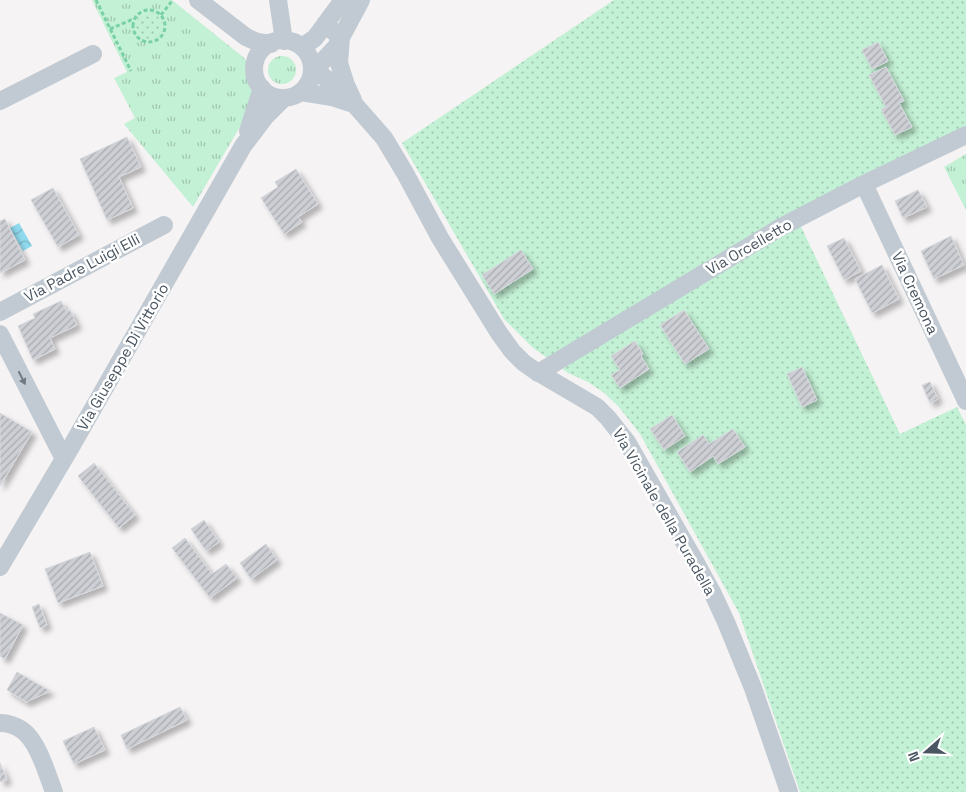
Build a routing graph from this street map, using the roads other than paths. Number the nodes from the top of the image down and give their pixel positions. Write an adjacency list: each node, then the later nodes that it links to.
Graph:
1 (198, 0): 6 (street)
2 (278, 0): 8 (street)
3 (343, 0): 5 (street)
4 (361, 0): 7 (street)
5 (326, 24): 7 (street); 9 (street)
6 (230, 25): 8 (street); 11 (street)
7 (342, 38): 12 (street); 17 (street)
8 (277, 42): 9 (street); 11 (street)
9 (302, 47): 12 (street)
10 (93, 54): 16 (street)
11 (256, 63): 13 (street)
12 (312, 68): 14 (street); 17 (street, Via Vicinale della Puradella)
13 (262, 88): 15 (street); 19 (street, Via Giuseppe Di Vittorio)
14 (301, 92): 15 (street); 17 (street)
15 (284, 98): 19 (street, Via Giuseppe Di Vittorio)
16 (0, 101)
17 (355, 105): 24 (street, Via Vicinale della Puradella)
18 (966, 135): 20 (street, Via Orcelletto)
19 (243, 146): 26 (street, Via Giuseppe Di Vittorio)
20 (864, 184): 24 (street, Via Orcelletto); 25 (street, Via Cremona)
21 (164, 225): 22 (street, Via Padre Luigi Elli)
22 (0, 312)
23 (0, 334): 26 (street, one-way to 26)
24 (538, 373): 30 (street, Via Vicinale della Puradella)
25 (966, 402)
26 (64, 459): 27 (street, Via Giuseppe Di Vittorio)
27 (0, 566)
28 (0, 723): 29 (street)
29 (54, 792)
30 (789, 792)

